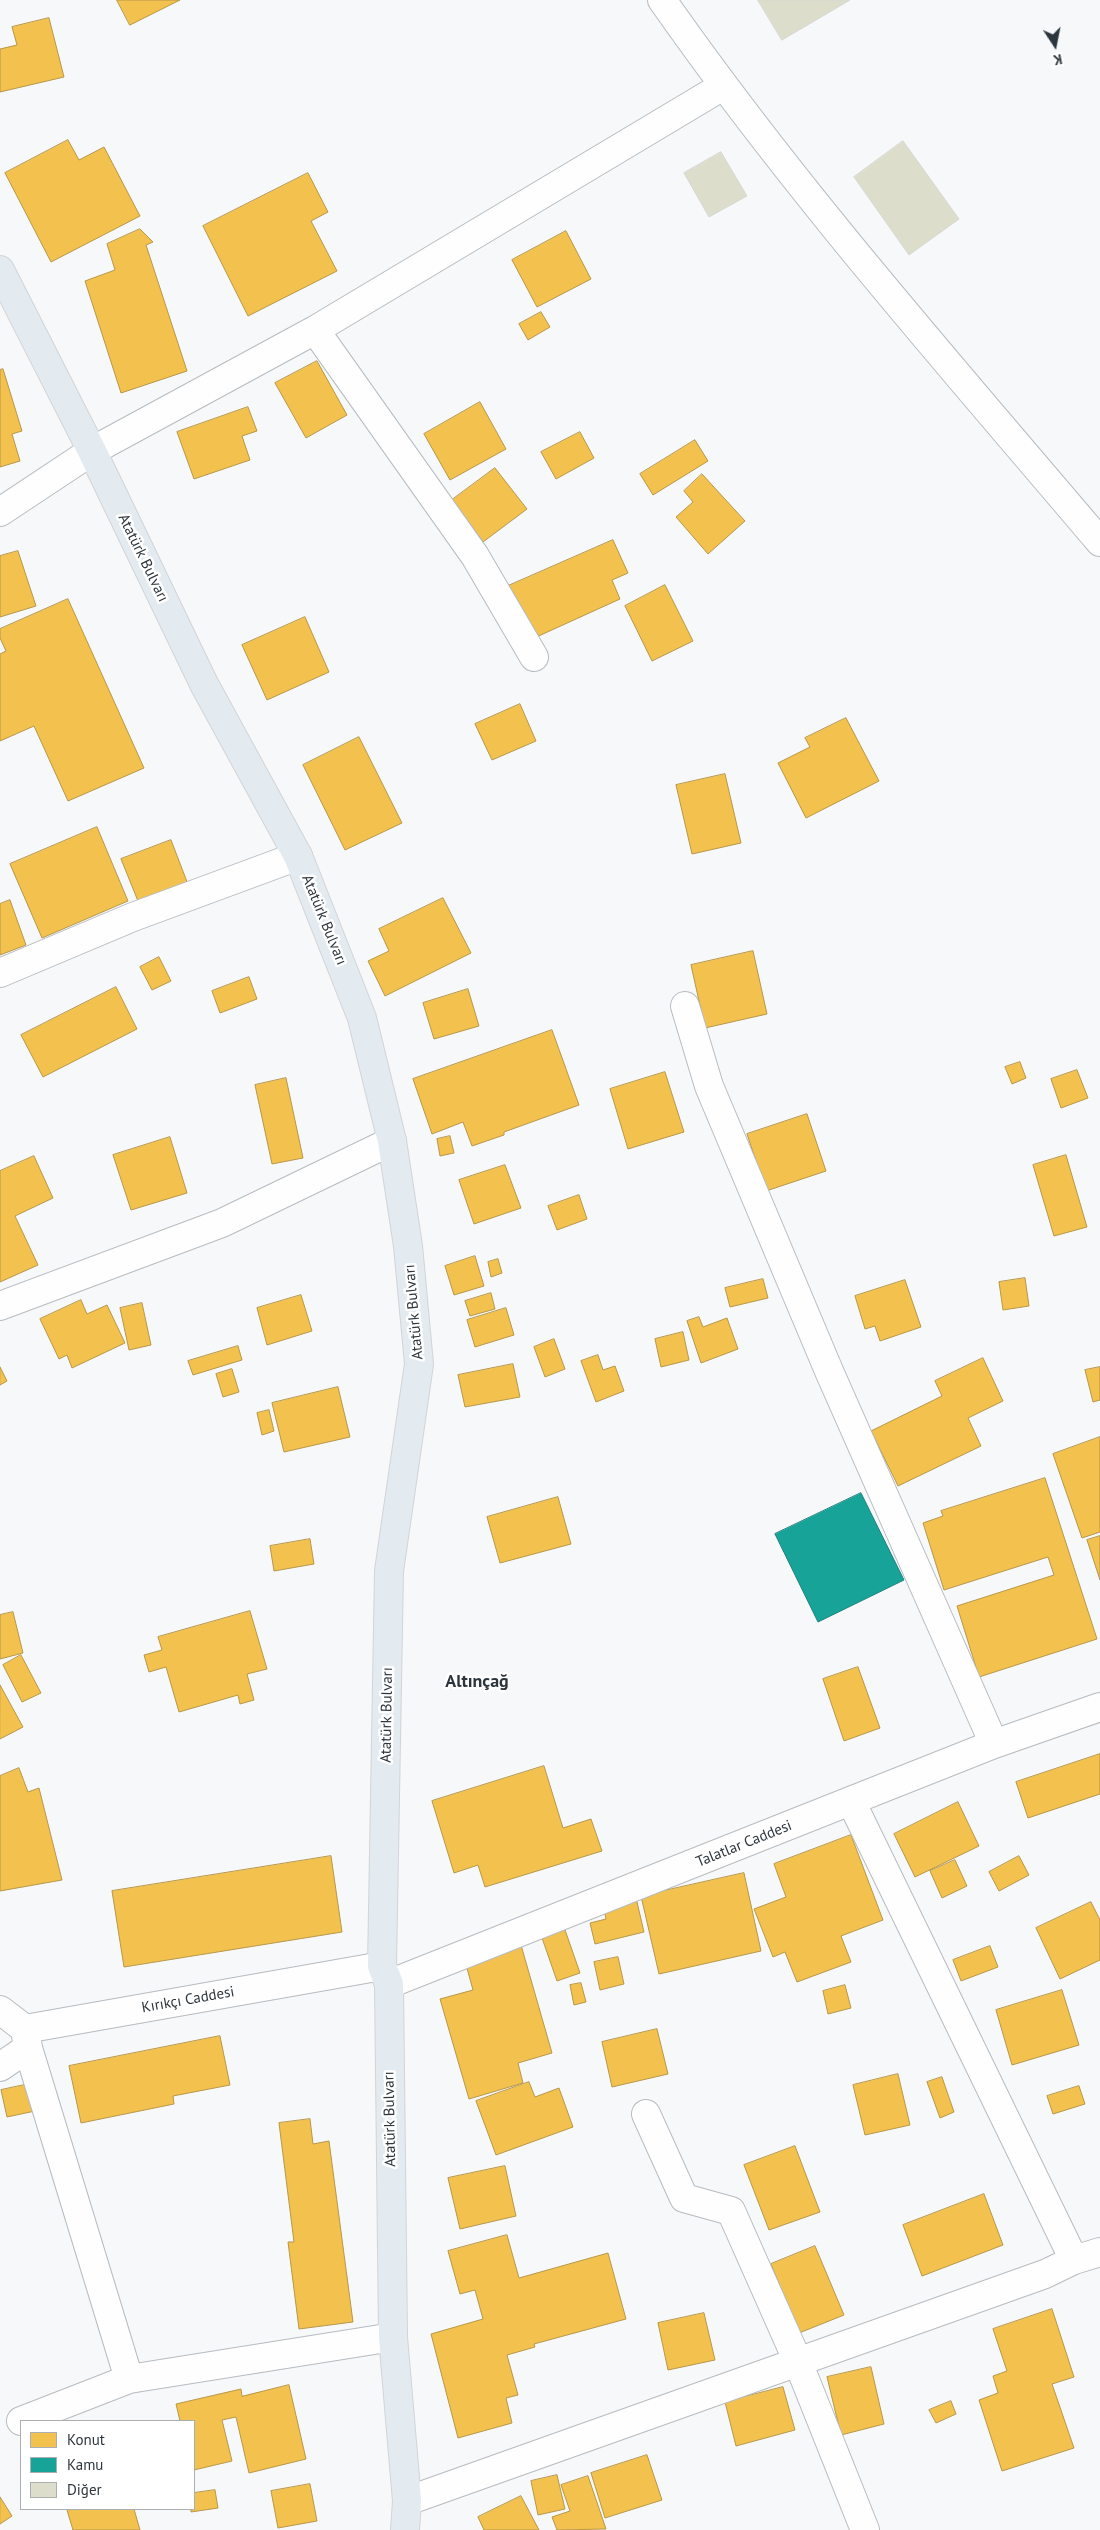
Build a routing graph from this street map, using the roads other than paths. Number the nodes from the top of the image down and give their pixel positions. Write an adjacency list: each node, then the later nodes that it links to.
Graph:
1 (662, 0): 2 (street)
2 (723, 86): 4 (street); 7 (street)
3 (0, 270): 5 (main road, Atatürk Bulvarı)
4 (315, 330): 5 (street); 8 (street)
5 (92, 451): 6 (street); 9 (main road, Atatürk Bulvarı)
6 (0, 512)
7 (1100, 542)
8 (534, 657)
9 (298, 856): 10 (street); 12 (main road, Atatürk Bulvarı)
10 (0, 972)
11 (685, 1006): 15 (street)
12 (392, 1142): 13 (street); 17 (main road, Atatürk Bulvarı)
13 (0, 1306)
14 (1100, 1706): 15 (street, Talatlar Caddesi)
15 (994, 1744): 16 (street, Talatlar Caddesi)
16 (851, 1801): 17 (street, Talatlar Caddesi); 23 (street)
17 (386, 1975): 19 (street, Kırıkçı Caddesi); 24 (main road, Atatürk Bulvarı)
18 (0, 2010): 19 (street)
19 (27, 2038): 20 (street); 26 (street)
20 (0, 2067)
21 (646, 2114): 25 (street)
22 (1100, 2252): 23 (street)
23 (1074, 2260): 25 (street)
24 (393, 2337): 26 (street); 30 (main road, Atatürk Bulvarı)
25 (798, 2362): 30 (street); 32 (street)
26 (129, 2379): 27 (street)
27 (24, 2420)
28 (20, 2421): 29 (street)
29 (0, 2430)
30 (407, 2501): 31 (main road, Atatürk Bulvarı)
31 (406, 2530)
32 (865, 2530)

